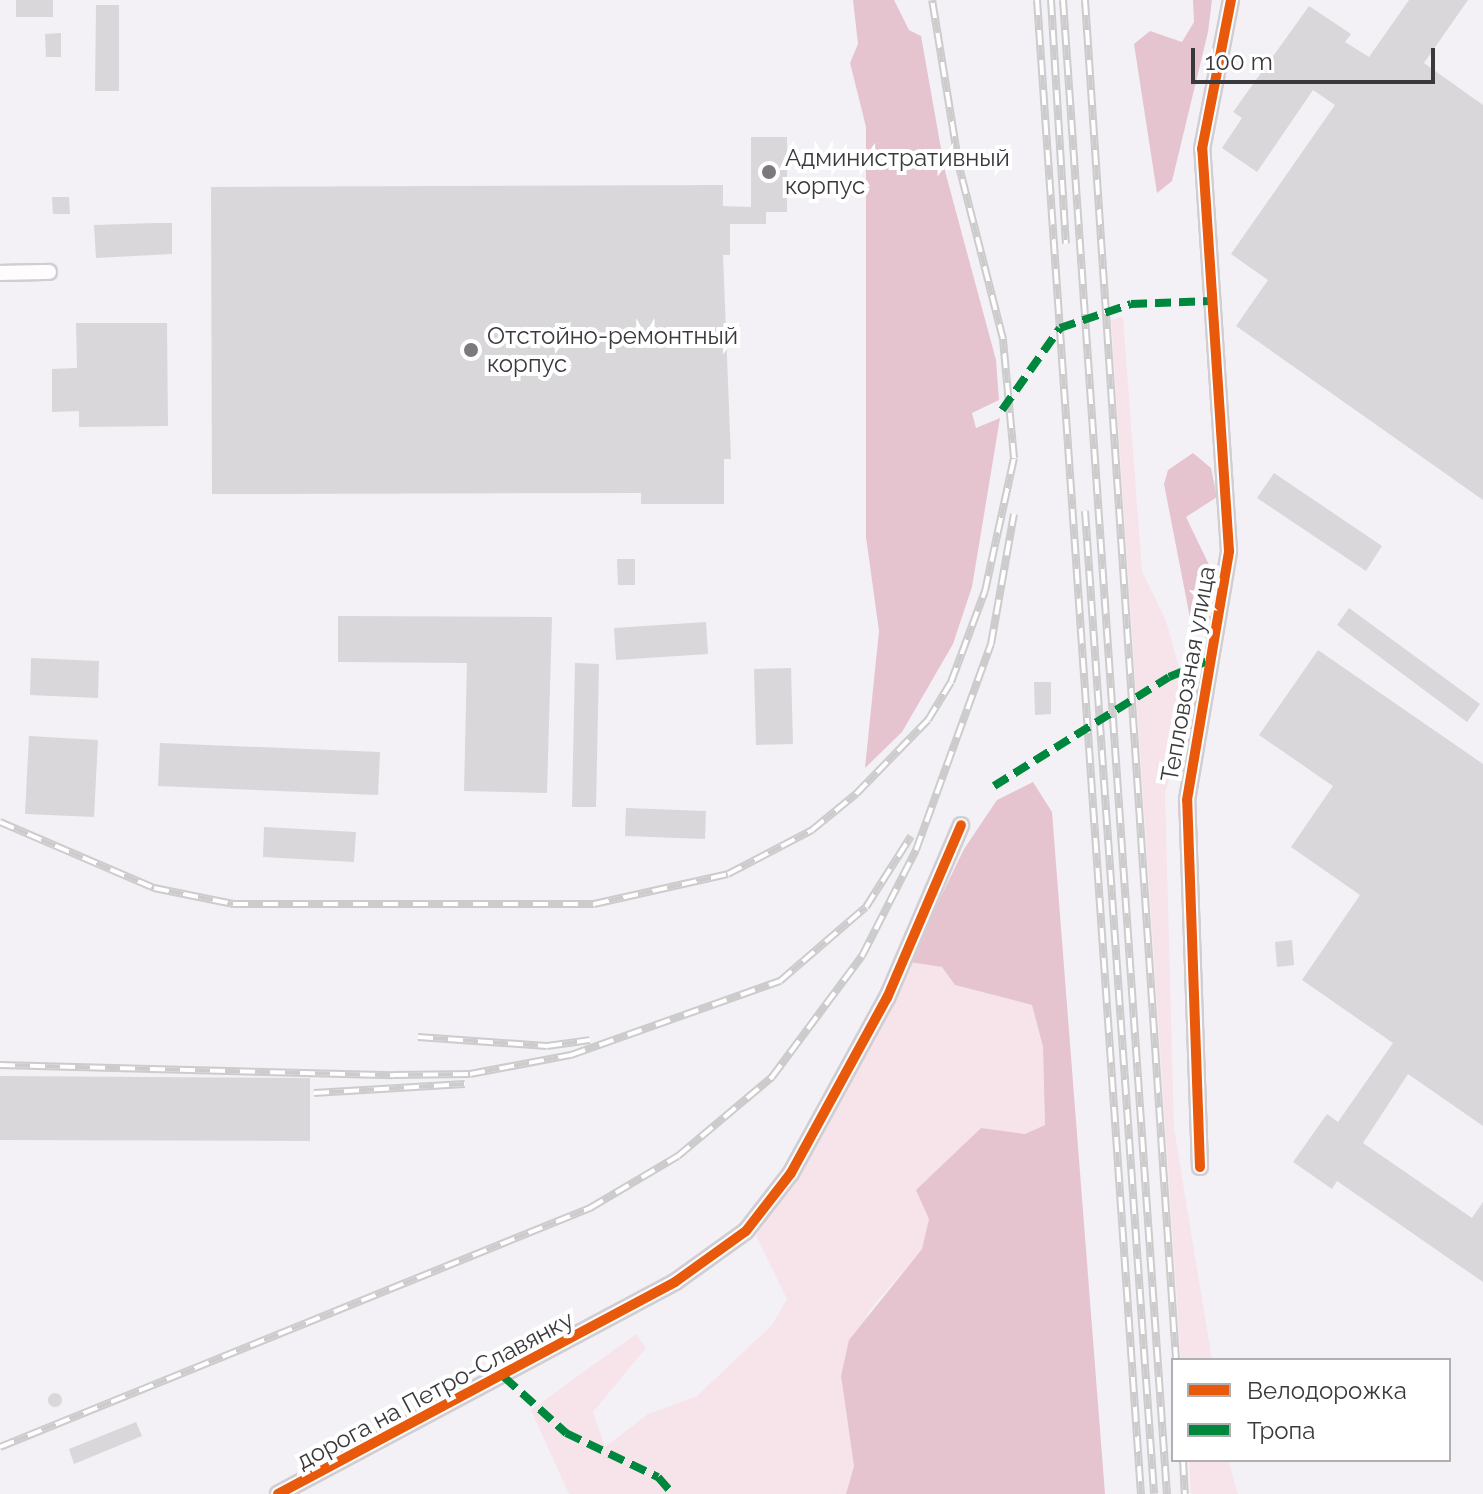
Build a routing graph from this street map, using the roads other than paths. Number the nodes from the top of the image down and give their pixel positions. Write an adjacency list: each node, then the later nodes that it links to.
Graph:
1 (1231, 0): 5 (street, Тепловозная улица)
2 (49, 272): 3 (street)
3 (0, 273)
4 (961, 825): 6 (street, дорога на Петро-Славянку)
5 (1200, 1167)
6 (278, 1494)

